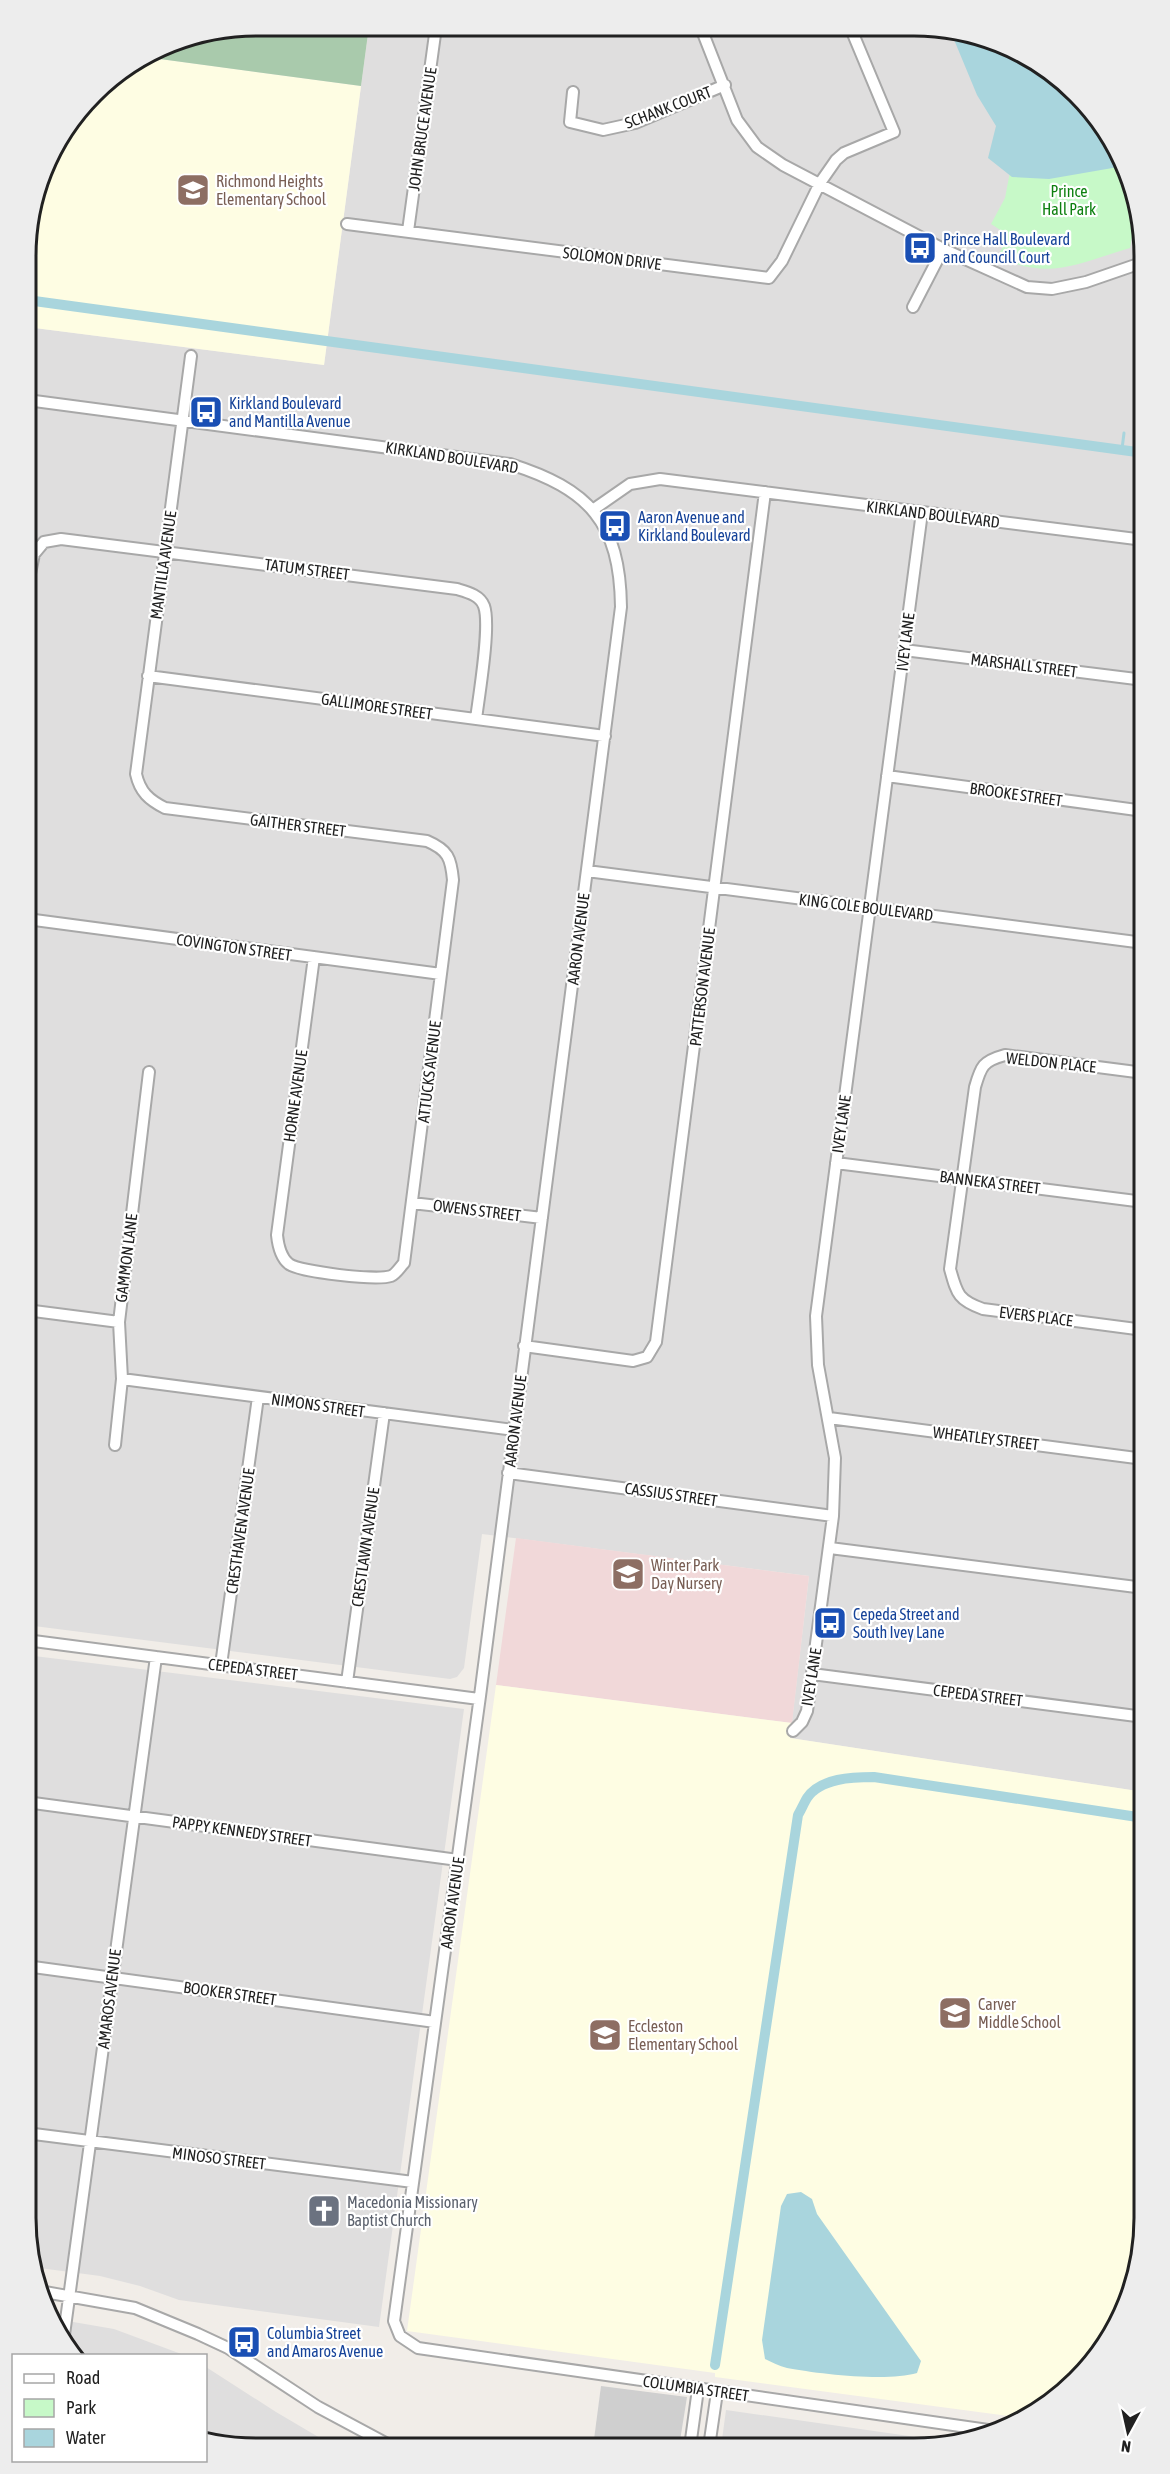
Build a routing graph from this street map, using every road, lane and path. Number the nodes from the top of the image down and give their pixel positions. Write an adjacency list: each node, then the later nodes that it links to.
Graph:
1 (435, 36): 8 (street, JOHN BRUCE AVENUE)
2 (704, 36): 4 (street)
3 (854, 36): 6 (street)
4 (724, 85): 5 (street, SCHANK COURT); 6 (street)
5 (573, 92)
6 (820, 183): 8 (street, SOLOMON DRIVE); 9 (street)
7 (347, 224): 8 (street, SOLOMON DRIVE)
8 (408, 231)
9 (943, 249): 10 (street); 11 (street)
10 (1134, 265)
11 (913, 307)
12 (191, 356): 14 (street, MANTILLA AVENUE)
13 (36, 401): 14 (street, KIRKLAND BOULEVARD)
14 (183, 420): 16 (street, KIRKLAND BOULEVARD); 19 (street, MANTILLA AVENUE)
15 (765, 492): 16 (street, KIRKLAND BOULEVARD); 17 (street, KIRKLAND BOULEVARD); 31 (street, PATTERSON AVENUE)
16 (594, 509): 25 (street, AARON AVENUE)
17 (922, 512): 18 (street, KIRKLAND BOULEVARD); 21 (street, IVEY LANE)
18 (1134, 539)
19 (166, 551): 20 (street, TATUM STREET); 22 (street, MANTILLA AVENUE); 24 (street, TATUM STREET)
20 (36, 552)
21 (903, 650): 23 (street, MARSHALL STREET); 27 (street, IVEY LANE)
22 (148, 676): 24 (street, GALLIMORE STREET); 26 (street, MANTILLA AVENUE)
23 (1134, 679)
24 (476, 719): 25 (street, GALLIMORE STREET)
25 (605, 736): 29 (street, AARON AVENUE)
26 (136, 774): 30 (street, GAITHER STREET)
27 (887, 776): 28 (street, BROOKE STREET); 32 (street, IVEY LANE)
28 (1134, 810)
29 (587, 870): 31 (street, KING COLE BOULEVARD); 43 (street, AARON AVENUE)
30 (453, 880): 36 (street, ATTUCKS AVENUE)
31 (715, 887): 32 (street, KING COLE BOULEVARD); 49 (street, PATTERSON AVENUE)
32 (870, 907): 34 (street, KING COLE BOULEVARD); 39 (street, IVEY LANE)
33 (36, 920): 35 (street, COVINGTON STREET)
34 (1134, 942)
35 (314, 957): 36 (street, COVINGTON STREET); 44 (street, HORNE AVENUE)
36 (441, 974): 42 (street, ATTUCKS AVENUE)
37 (149, 1072): 47 (street, GAMMON LANE)
38 (1134, 1072): 40 (street, WELDON PLACE)
39 (836, 1162): 40 (street, BANNEKA STREET); 53 (street, IVEY LANE)
40 (963, 1179): 41 (street, BANNEKA STREET); 45 (street, WELDON PLACE)
41 (1134, 1201)
42 (412, 1203): 43 (street, OWENS STREET); 44 (street, ATTUCKS AVENUE)
43 (542, 1218): 49 (street, AARON AVENUE)
44 (404, 1263)
45 (950, 1269): 48 (street, EVERS PLACE)
46 (36, 1311): 47 (street)
47 (119, 1322): 50 (street, GAMMON LANE)
48 (1134, 1329)
49 (524, 1347): 54 (street, AARON AVENUE)
50 (122, 1379): 51 (street, NIMONS STREET); 55 (street, GAMMON LANE)
51 (258, 1397): 52 (street, NIMONS STREET); 63 (street, CRESTHAVEN AVENUE)
52 (384, 1413): 54 (street, NIMONS STREET); 65 (street, CRESTLAWN AVENUE)
53 (829, 1418): 56 (street, WHEATLEY STREET); 58 (street, IVEY LANE)
54 (514, 1430): 57 (street, AARON AVENUE)
55 (115, 1445)
56 (1134, 1458)
57 (508, 1473): 58 (street, CASSIUS STREET); 66 (street, AARON AVENUE)
58 (833, 1516): 59 (street, IVEY LANE)
59 (830, 1548): 60 (street); 64 (street, IVEY LANE)
60 (1134, 1586)
61 (36, 1641): 62 (street, CEPEDA STREET)
62 (156, 1657): 63 (street, CEPEDA STREET); 70 (street, AMAROS AVENUE)
63 (221, 1665): 65 (street, CEPEDA STREET)
64 (812, 1674): 67 (street, CEPEDA STREET); 68 (street, IVEY LANE)
65 (347, 1682): 66 (street, CEPEDA STREET)
66 (479, 1699): 71 (street, AARON AVENUE)
67 (1134, 1716)
68 (793, 1731)
69 (36, 1803): 70 (street, PAPPY KENNEDY STREET)
70 (135, 1816): 71 (street, PAPPY KENNEDY STREET); 73 (street, AMAROS AVENUE)
71 (458, 1860): 74 (street, AARON AVENUE)
72 (36, 1967): 73 (street, BOOKER STREET)
73 (111, 1977): 74 (street, BOOKER STREET); 76 (street, AMAROS AVENUE)
74 (435, 2022): 77 (street, AARON AVENUE)
75 (36, 2134): 76 (street, MINOSO STREET)
76 (90, 2142): 77 (street, MINOSO STREET); 79 (street, AMAROS AVENUE)
77 (413, 2182): 81 (street, AARON AVENUE)
78 (49, 2292): 79 (street)
79 (69, 2295): 80 (street, AMAROS AVENUE); 85 (street)
80 (65, 2328)
81 (400, 2336): 82 (street, COLUMBIA STREET)
82 (698, 2389): 83 (street, COLUMBIA STREET); 86 (street)
83 (717, 2392): 84 (street, COLUMBIA STREET); 87 (street)
84 (978, 2429)
85 (376, 2438)
86 (691, 2438)
87 (710, 2438)

